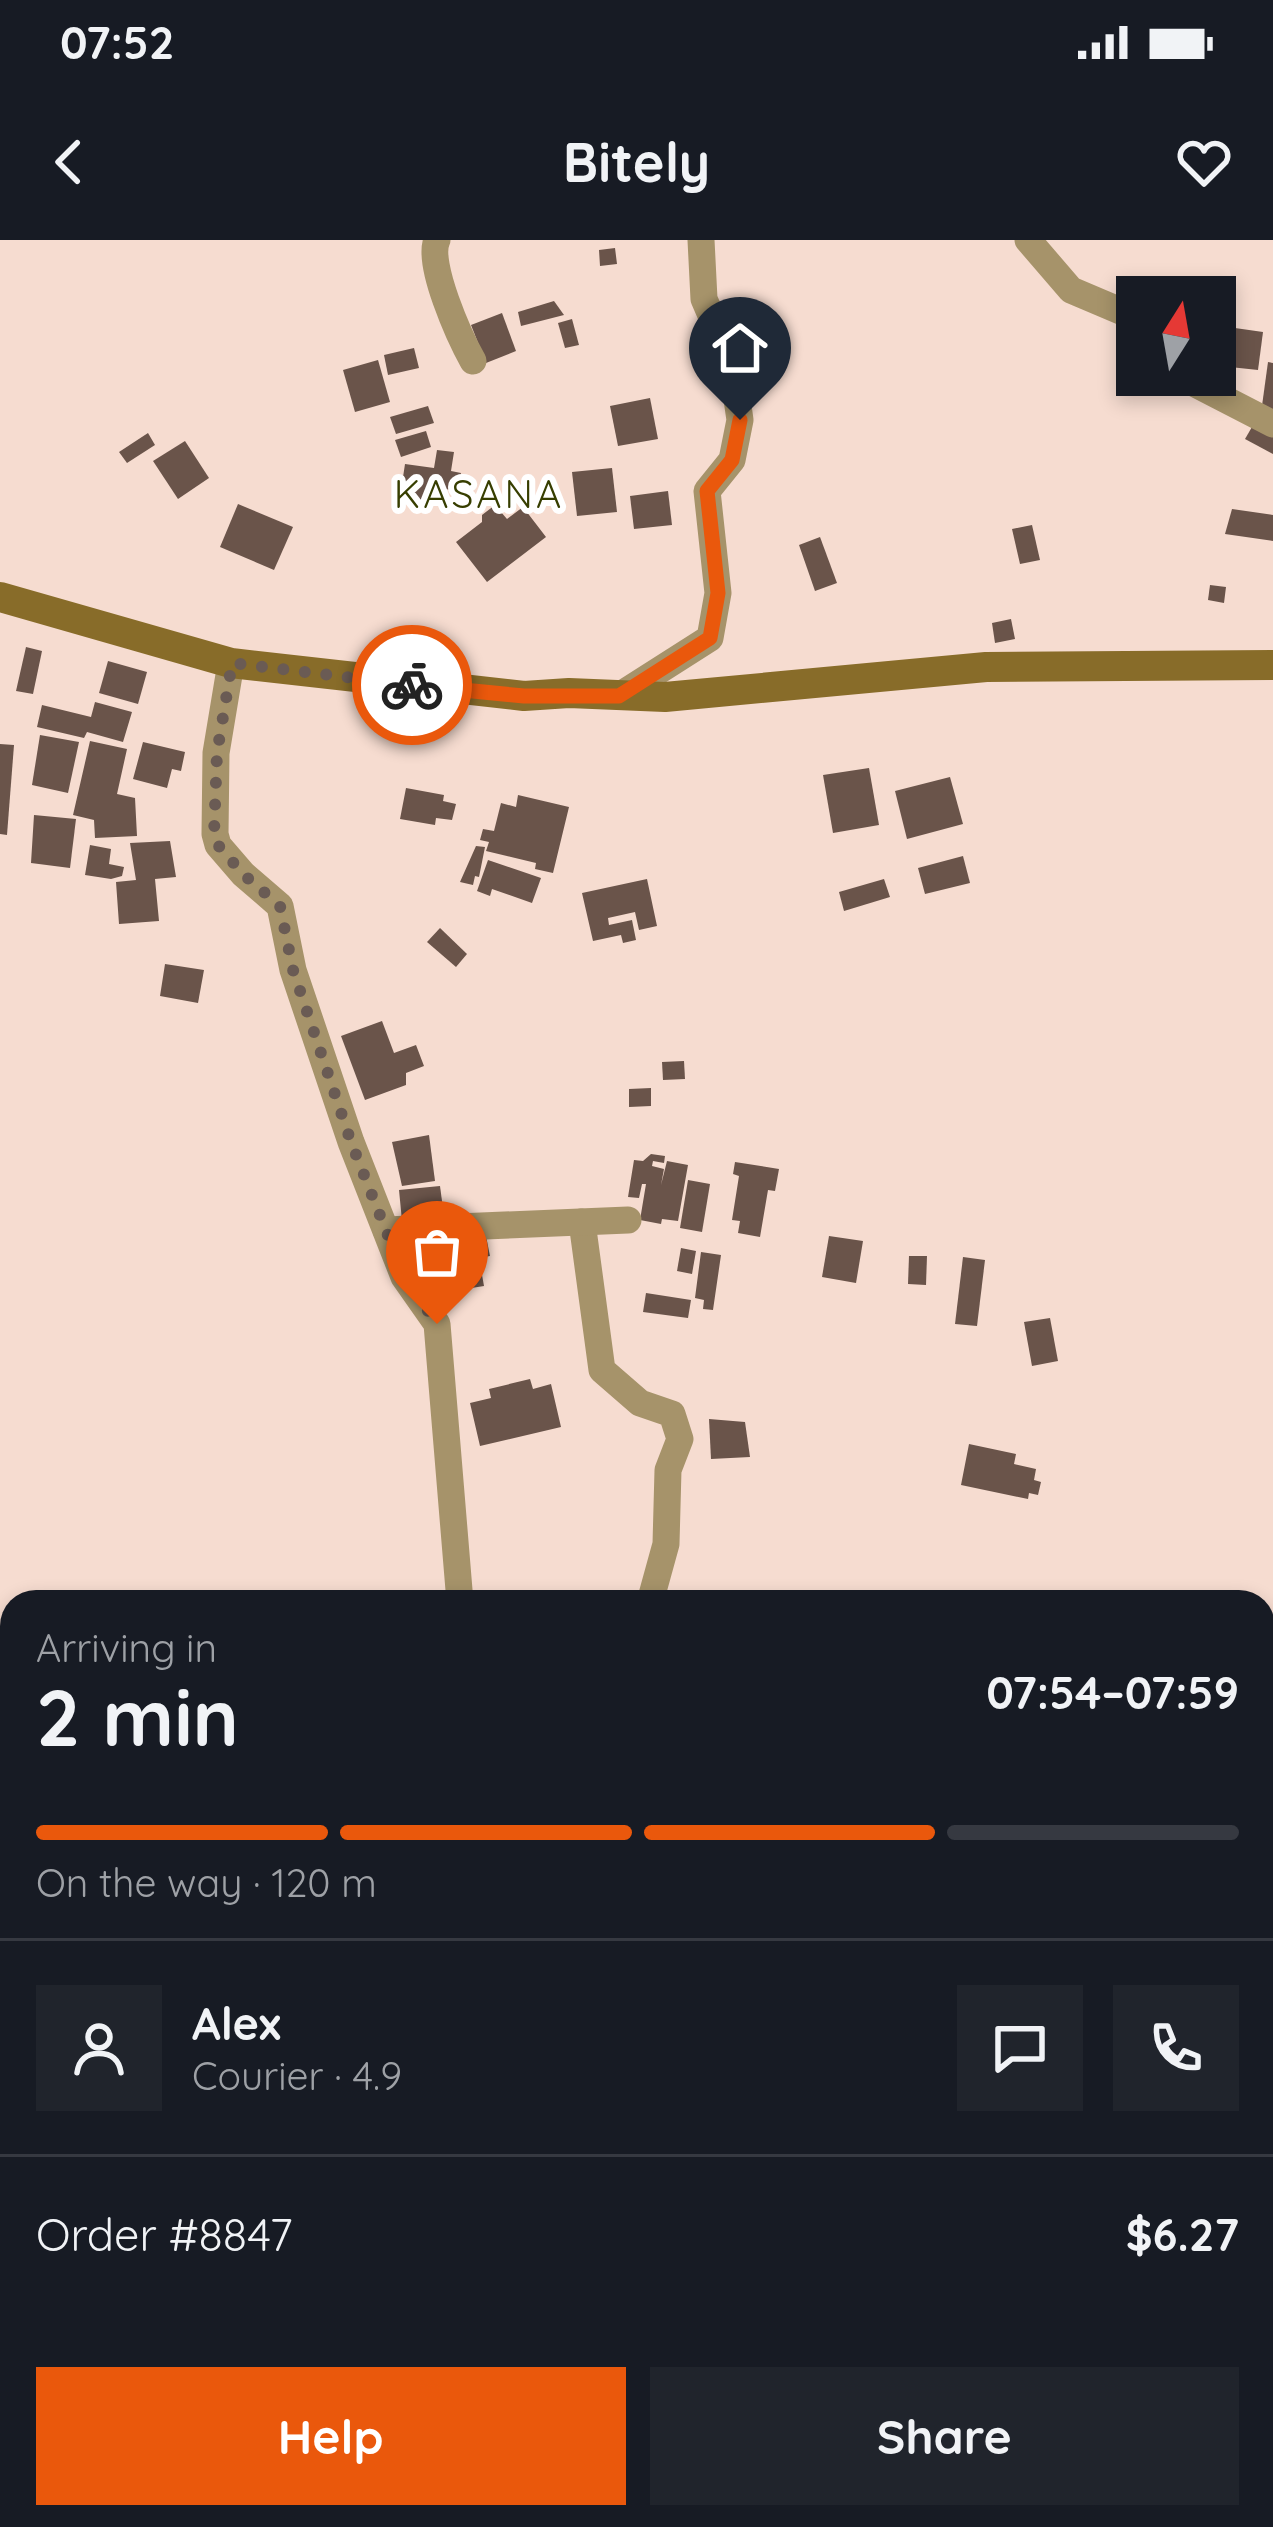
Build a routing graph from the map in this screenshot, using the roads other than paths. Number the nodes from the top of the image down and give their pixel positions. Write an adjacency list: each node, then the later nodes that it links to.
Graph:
1 (437, 240): 5 (street)
2 (701, 240): 11 (street)
3 (1028, 240): 4 (street)
4 (1116, 309)
5 (473, 361)
6 (1219, 396): 7 (street)
7 (1273, 424)
8 (0, 597): 9 (main road)
9 (232, 663): 11 (main road); 14 (street)
10 (1273, 664): 11 (main road)
11 (619, 696)
12 (628, 1220): 13 (street)
13 (582, 1222): 14 (street); 16 (street)
14 (386, 1230): 15 (street)
15 (459, 1590)
16 (653, 1590)

